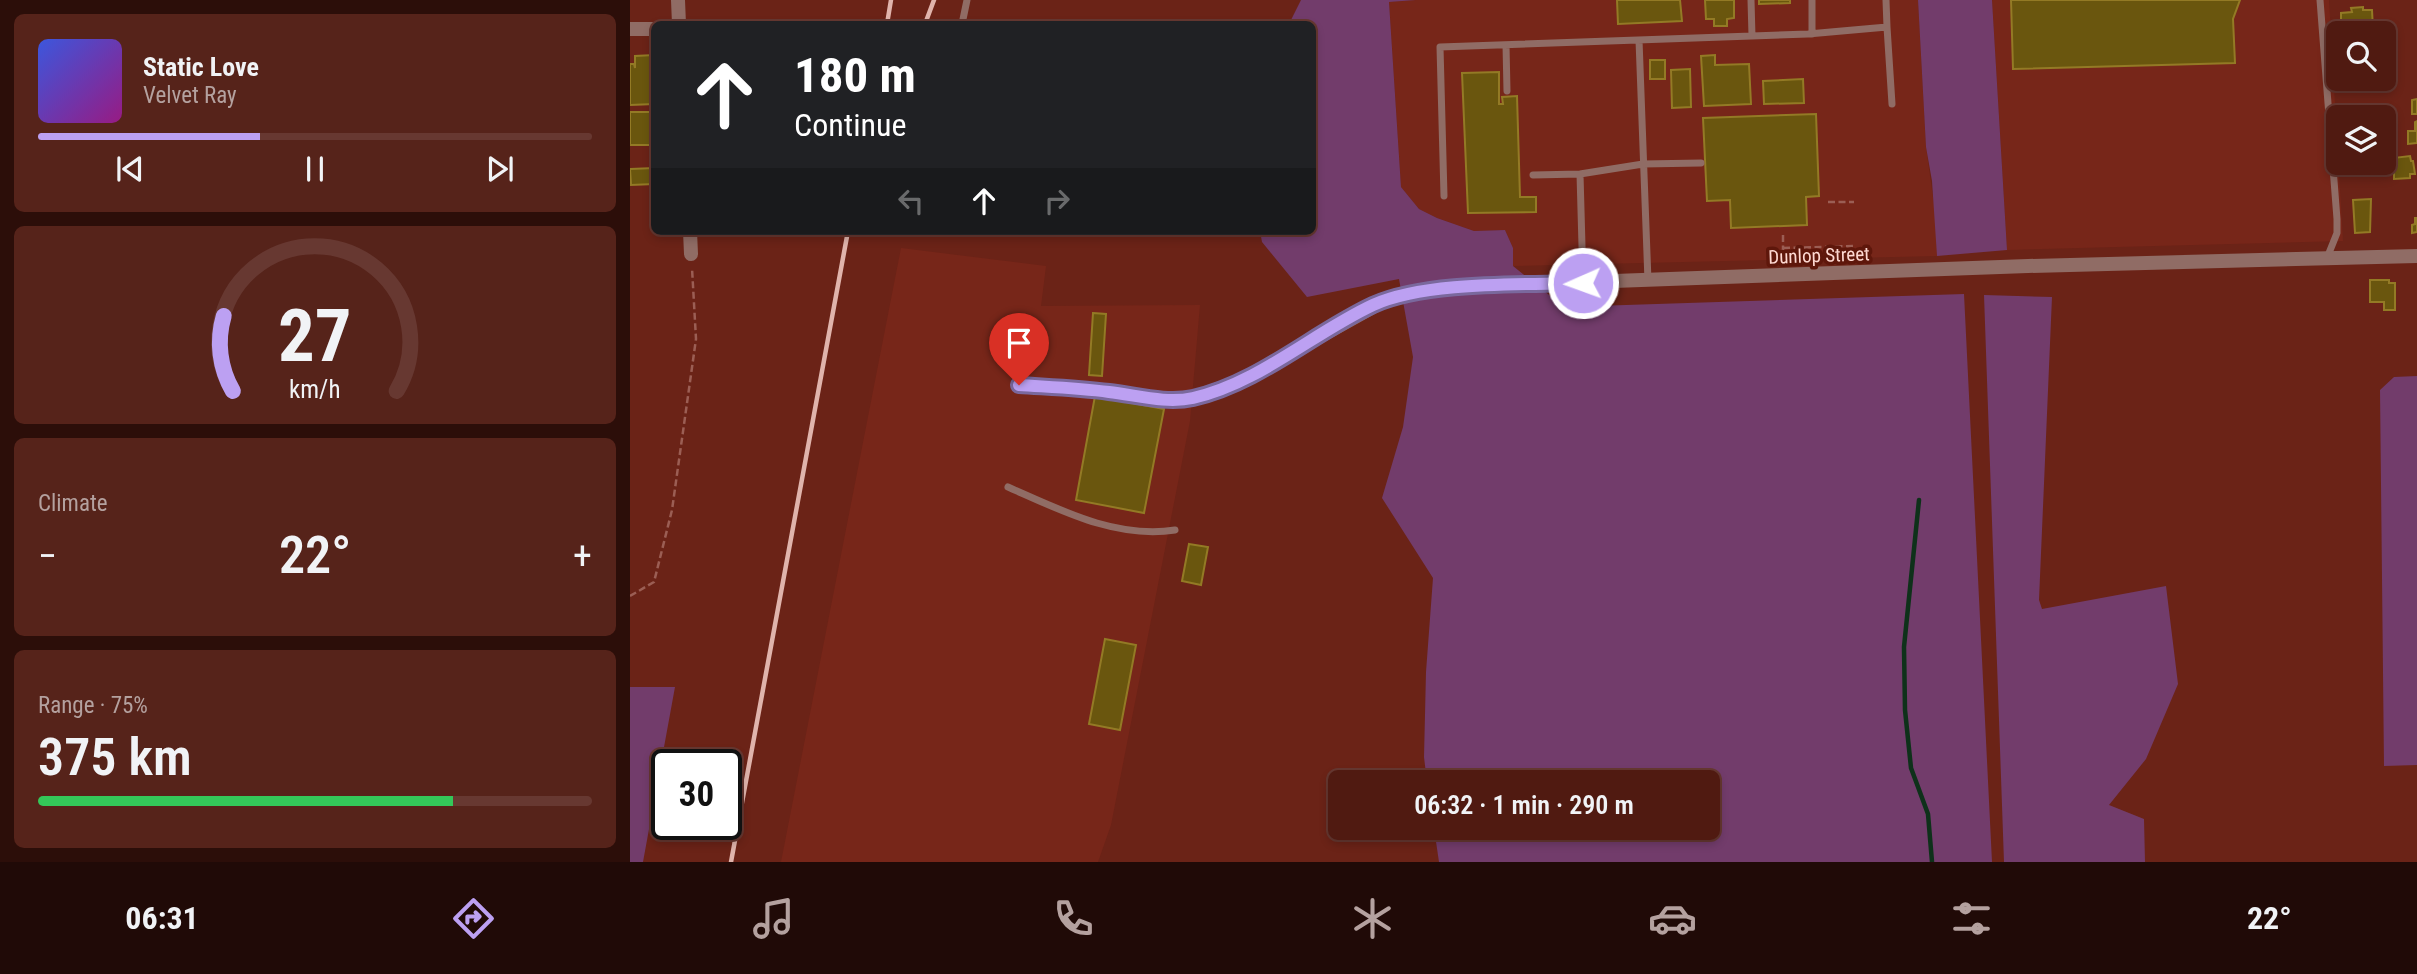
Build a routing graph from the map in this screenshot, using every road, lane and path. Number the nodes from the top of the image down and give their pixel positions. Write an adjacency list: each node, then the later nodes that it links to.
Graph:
1 (678, 0): 7 (street)
2 (967, 0): 8 (lane)
3 (1751, 0): 13 (lane)
4 (1812, 0): 12 (lane)
5 (1886, 0): 9 (lane)
6 (2320, 0): 31 (lane)
7 (679, 21)
8 (963, 21)
9 (1888, 27): 12 (lane); 17 (lane)
10 (630, 29): 11 (street)
11 (651, 29)
12 (1812, 34): 13 (lane)
13 (1752, 36): 14 (lane)
14 (1639, 40): 15 (lane); 19 (lane)
15 (1506, 45): 16 (lane); 22 (lane)
16 (1507, 90)
17 (1892, 104)
18 (1701, 163): 19 (lane)
19 (1643, 164): 20 (lane); 33 (lane)
20 (1580, 174): 21 (lane); 34 (lane)
21 (1533, 175)
22 (1444, 196)
23 (1828, 202): 24 (path)
24 (1854, 202)
25 (690, 235): 29 (street)
26 (1783, 235): 28 (path)
27 (1855, 246): 28 (path)
28 (1783, 248): 32 (path)
29 (691, 254): 39 (path)
30 (2417, 256): 31 (street, Dunlop Street)
31 (2327, 258): 32 (street, Dunlop Street)
32 (1784, 275): 33 (street, Dunlop Street)
33 (1648, 281): 34 (street, Dunlop Street)
34 (1583, 283): 35 (street, Dunlop Street)
35 (1244, 379): 36 (lane)
36 (1019, 385)
37 (1008, 487): 38 (lane)
38 (1175, 530)
39 (630, 596)

